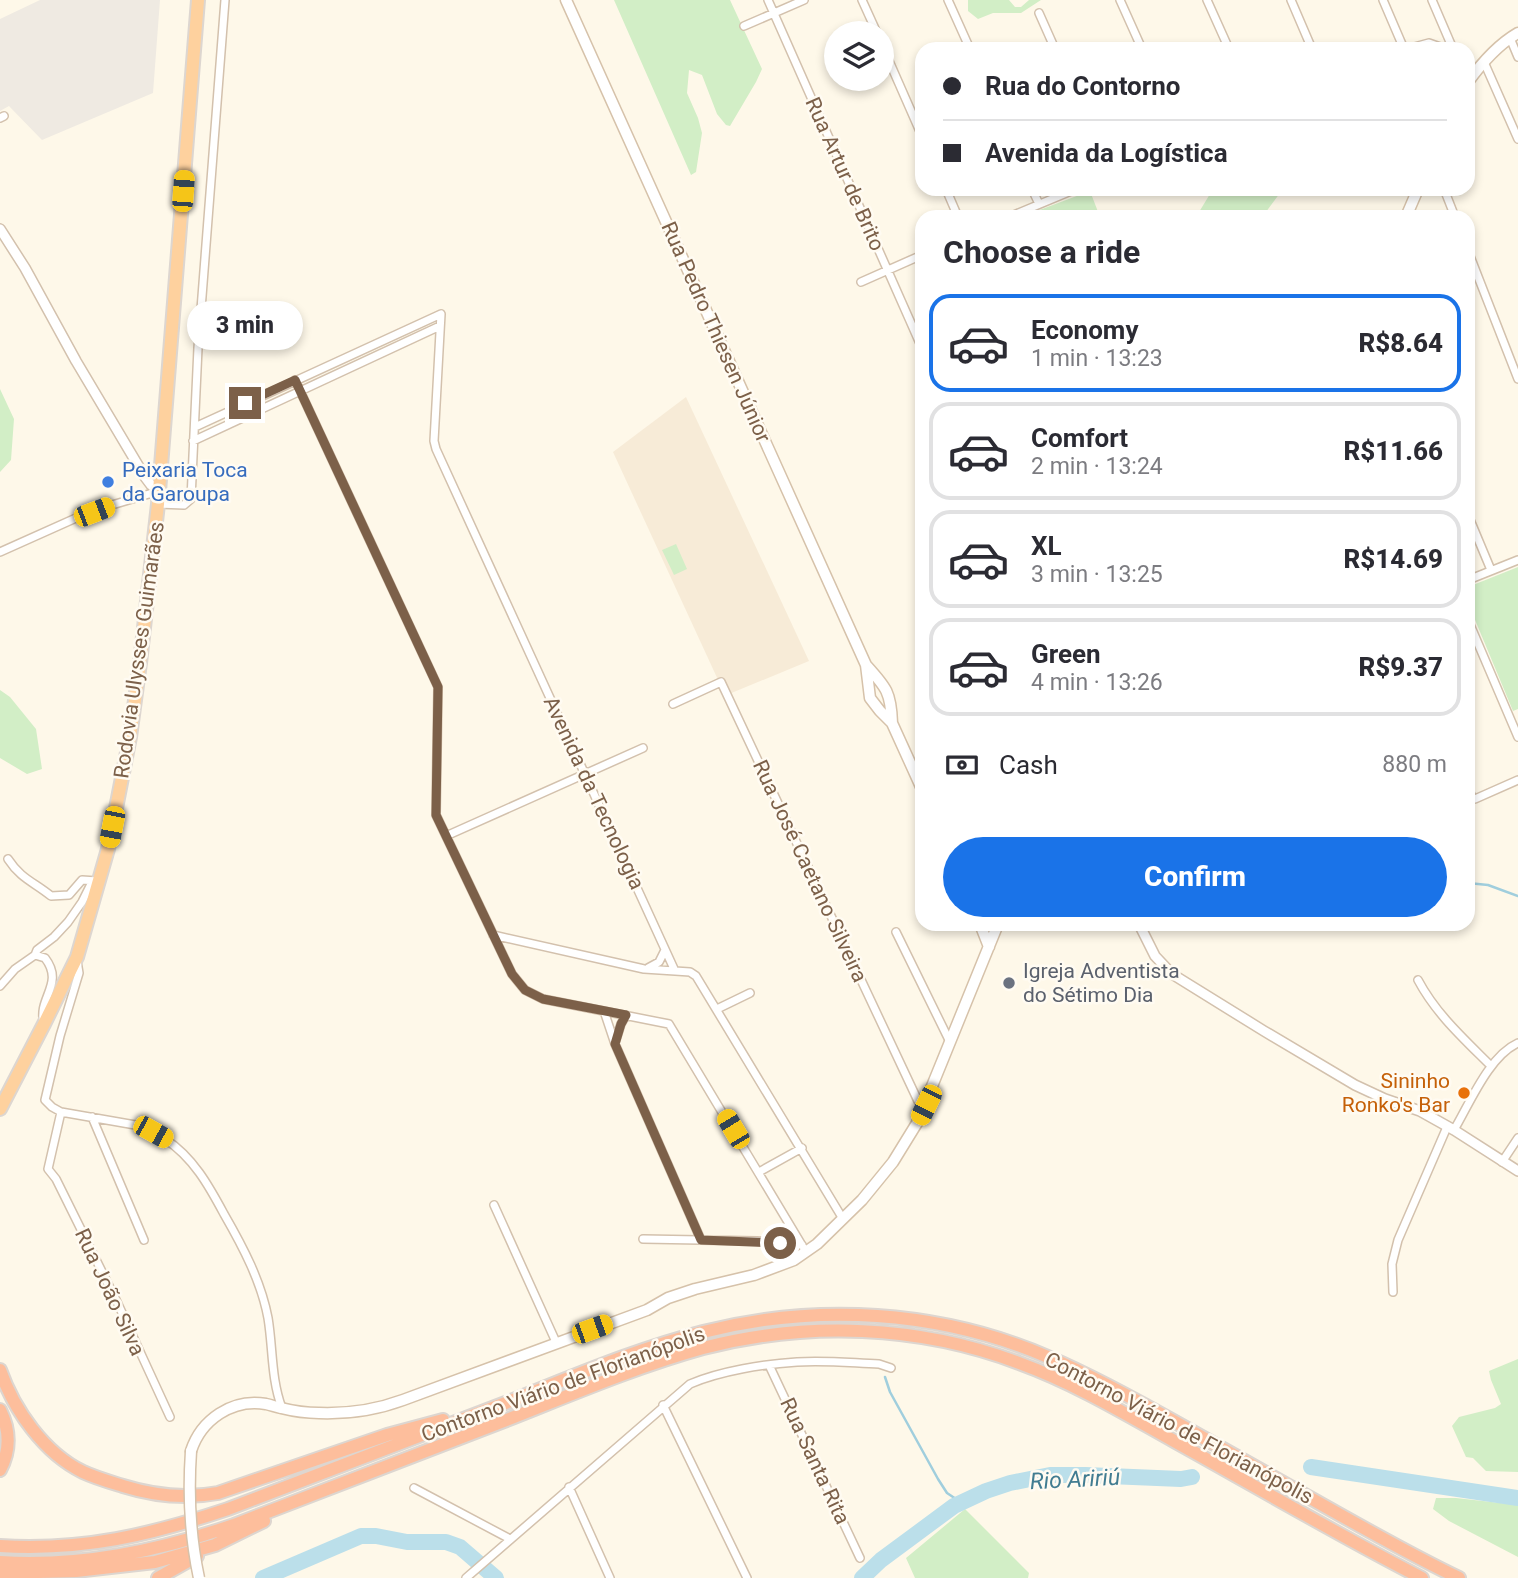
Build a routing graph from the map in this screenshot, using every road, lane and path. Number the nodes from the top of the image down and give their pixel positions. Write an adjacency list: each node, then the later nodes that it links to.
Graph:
1 (198, 0): 47 (highway, Rodovia Ulysses Guimarães)
2 (225, 0): 45 (street)
3 (566, 0): 54 (main road, Rua Pedro Thiesen Júnior)
4 (768, 0): 13 (street, Rua Artur de Brito)
5 (804, 0): 13 (street)
6 (862, 0): 15 (street)
7 (948, 0): 18 (street)
8 (1120, 0): 20 (street)
9 (1207, 0): 21 (street)
10 (1291, 0): 22 (street)
11 (1383, 0): 23 (street)
12 (1432, 0): 24 (street)
13 (774, 13): 16 (street); 38 (street, Rua Artur de Brito)
14 (1040, 13): 19 (street)
15 (872, 21)
16 (744, 26)
17 (1514, 36): 25 (street); 26 (main road)
18 (967, 42)
19 (1052, 42)
20 (1139, 42)
21 (1226, 42)
22 (1309, 42)
23 (1402, 42)
24 (1449, 42)
25 (1518, 57)
26 (1484, 62): 28 (main road); 30 (street)
27 (894, 72): 29 (street)
28 (1475, 72)
29 (915, 120)
30 (1518, 139)
31 (1035, 196): 33 (street)
32 (1059, 196): 33 (street)
33 (1039, 204): 34 (street)
34 (1025, 210)
35 (0, 229): 47 (street)
36 (915, 258): 38 (street)
37 (1475, 269): 42 (street)
38 (888, 270): 39 (street); 41 (street, Rua Artur de Brito)
39 (861, 282)
40 (440, 326): 43 (street, Avenida da Tecnologia); 44 (street); 63 (street, Avenida da Tecnologia)
41 (915, 332)
42 (1518, 379)
43 (295, 380): 44 (street); 45 (street)
44 (300, 391): 46 (street); 67 (street)
45 (195, 427): 46 (street)
46 (193, 441): 47 (street)
47 (159, 498): 49 (street); 69 (highway, Rodovia Ulysses Guimarães)
48 (1475, 532): 51 (street)
49 (0, 551)
50 (1518, 560): 51 (street)
51 (1491, 570): 52 (street)
52 (1475, 577)
53 (1475, 636): 61 (street)
54 (866, 665): 55 (main road, Rua Pedro Thiesen Júnior); 56 (main road, Rua Pedro Thiesen Júnior)
55 (882, 683): 56 (main road); 58 (main road, Rua Pedro Thiesen Júnior)
56 (868, 688): 59 (main road, Rua Pedro Thiesen Júnior)
57 (673, 704): 93 (street, Rua José Caetano Silveira)
58 (891, 705): 59 (main road); 60 (main road, Rua Pedro Thiesen Júnior)
59 (880, 711): 60 (main road, Rua Pedro Thiesen Júnior)
60 (892, 723): 64 (main road, Rua Pedro Thiesen Júnior)
61 (1518, 737)
62 (643, 748): 63 (street)
63 (585, 774): 67 (street); 76 (street, Avenida da Tecnologia)
64 (915, 774)
65 (1518, 780): 66 (street)
66 (1475, 799)
67 (446, 836): 74 (street)
68 (8, 859): 69 (street)
69 (99, 881): 77 (street); 78 (highway, Rodovia Ulysses Guimarães)
70 (983, 931): 75 (main road)
71 (995, 931): 75 (main road)
72 (1142, 931): 97 (street)
73 (896, 932): 89 (street)
74 (493, 935): 80 (street); 86 (street)
75 (989, 947): 89 (main road)
76 (666, 949): 79 (street, Avenida da Tecnologia); 80 (street)
77 (36, 955): 83 (street); 88 (street)
78 (76, 957): 88 (highway, Rodovia Ulysses Guimarães); 95 (street)
79 (672, 962): 80 (street); 81 (street, Avenida da Tecnologia)
80 (649, 968): 81 (street)
81 (676, 971): 85 (street)
82 (1418, 980): 92 (street)
83 (0, 986)
84 (750, 993): 85 (street)
85 (717, 1009): 99 (street)
86 (604, 1011): 87 (street); 91 (street)
87 (626, 1015): 91 (street); 102 (street)
88 (44, 1024): 94 (highway, Rodovia Ulysses Guimarães)
89 (950, 1042): 93 (main road)
90 (1518, 1043): 92 (street)
91 (615, 1044): 107 (street)
92 (1491, 1066): 97 (street)
93 (926, 1105): 104 (main road)
94 (0, 1109)
95 (61, 1112): 96 (street); 118 (street, Rua João Silva)
96 (92, 1117): 106 (street); 115 (street)
97 (1451, 1128): 100 (street); 109 (street)
98 (1518, 1138): 100 (street)
99 (802, 1148): 102 (street); 104 (street)
100 (1502, 1162): 101 (street)
101 (1518, 1171)
102 (759, 1172): 108 (street)
103 (494, 1205): 110 (street)
104 (843, 1219): 108 (main road)
105 (643, 1239): 107 (street)
106 (144, 1240)
107 (701, 1240): 108 (street)
108 (804, 1249): 110 (main road)
109 (1393, 1292)
110 (556, 1342): 115 (main road)
111 (769, 1365): 112 (street); 114 (street); 126 (street, Rua Santa Rita)
112 (891, 1367)
113 (0, 1370): 117 (highway)
114 (663, 1405): 120 (street); 133 (street)
115 (282, 1408): 130 (main road, bridge)
116 (0, 1410): 119 (highway)
117 (477, 1414): 125 (highway, Contorno Viário de Florianópolis); 135 (highway, Contorno Viário de Florianópolis)
118 (170, 1417)
119 (0, 1471)
120 (569, 1487): 123 (street); 132 (street)
121 (414, 1488): 123 (street)
122 (327, 1489): 124 (highway); 127 (highway, Contorno Viário de Florianópolis); 134 (highway, Contorno Viário de Florianópolis)
123 (510, 1539): 131 (street)
124 (215, 1545): 128 (highway); 129 (highway)
125 (0, 1546)
126 (860, 1558)
127 (0, 1562)
128 (0, 1573)
129 (158, 1578)
130 (199, 1578)
131 (466, 1578)
132 (610, 1578)
133 (747, 1578)
134 (1422, 1578)
135 (1459, 1578)

